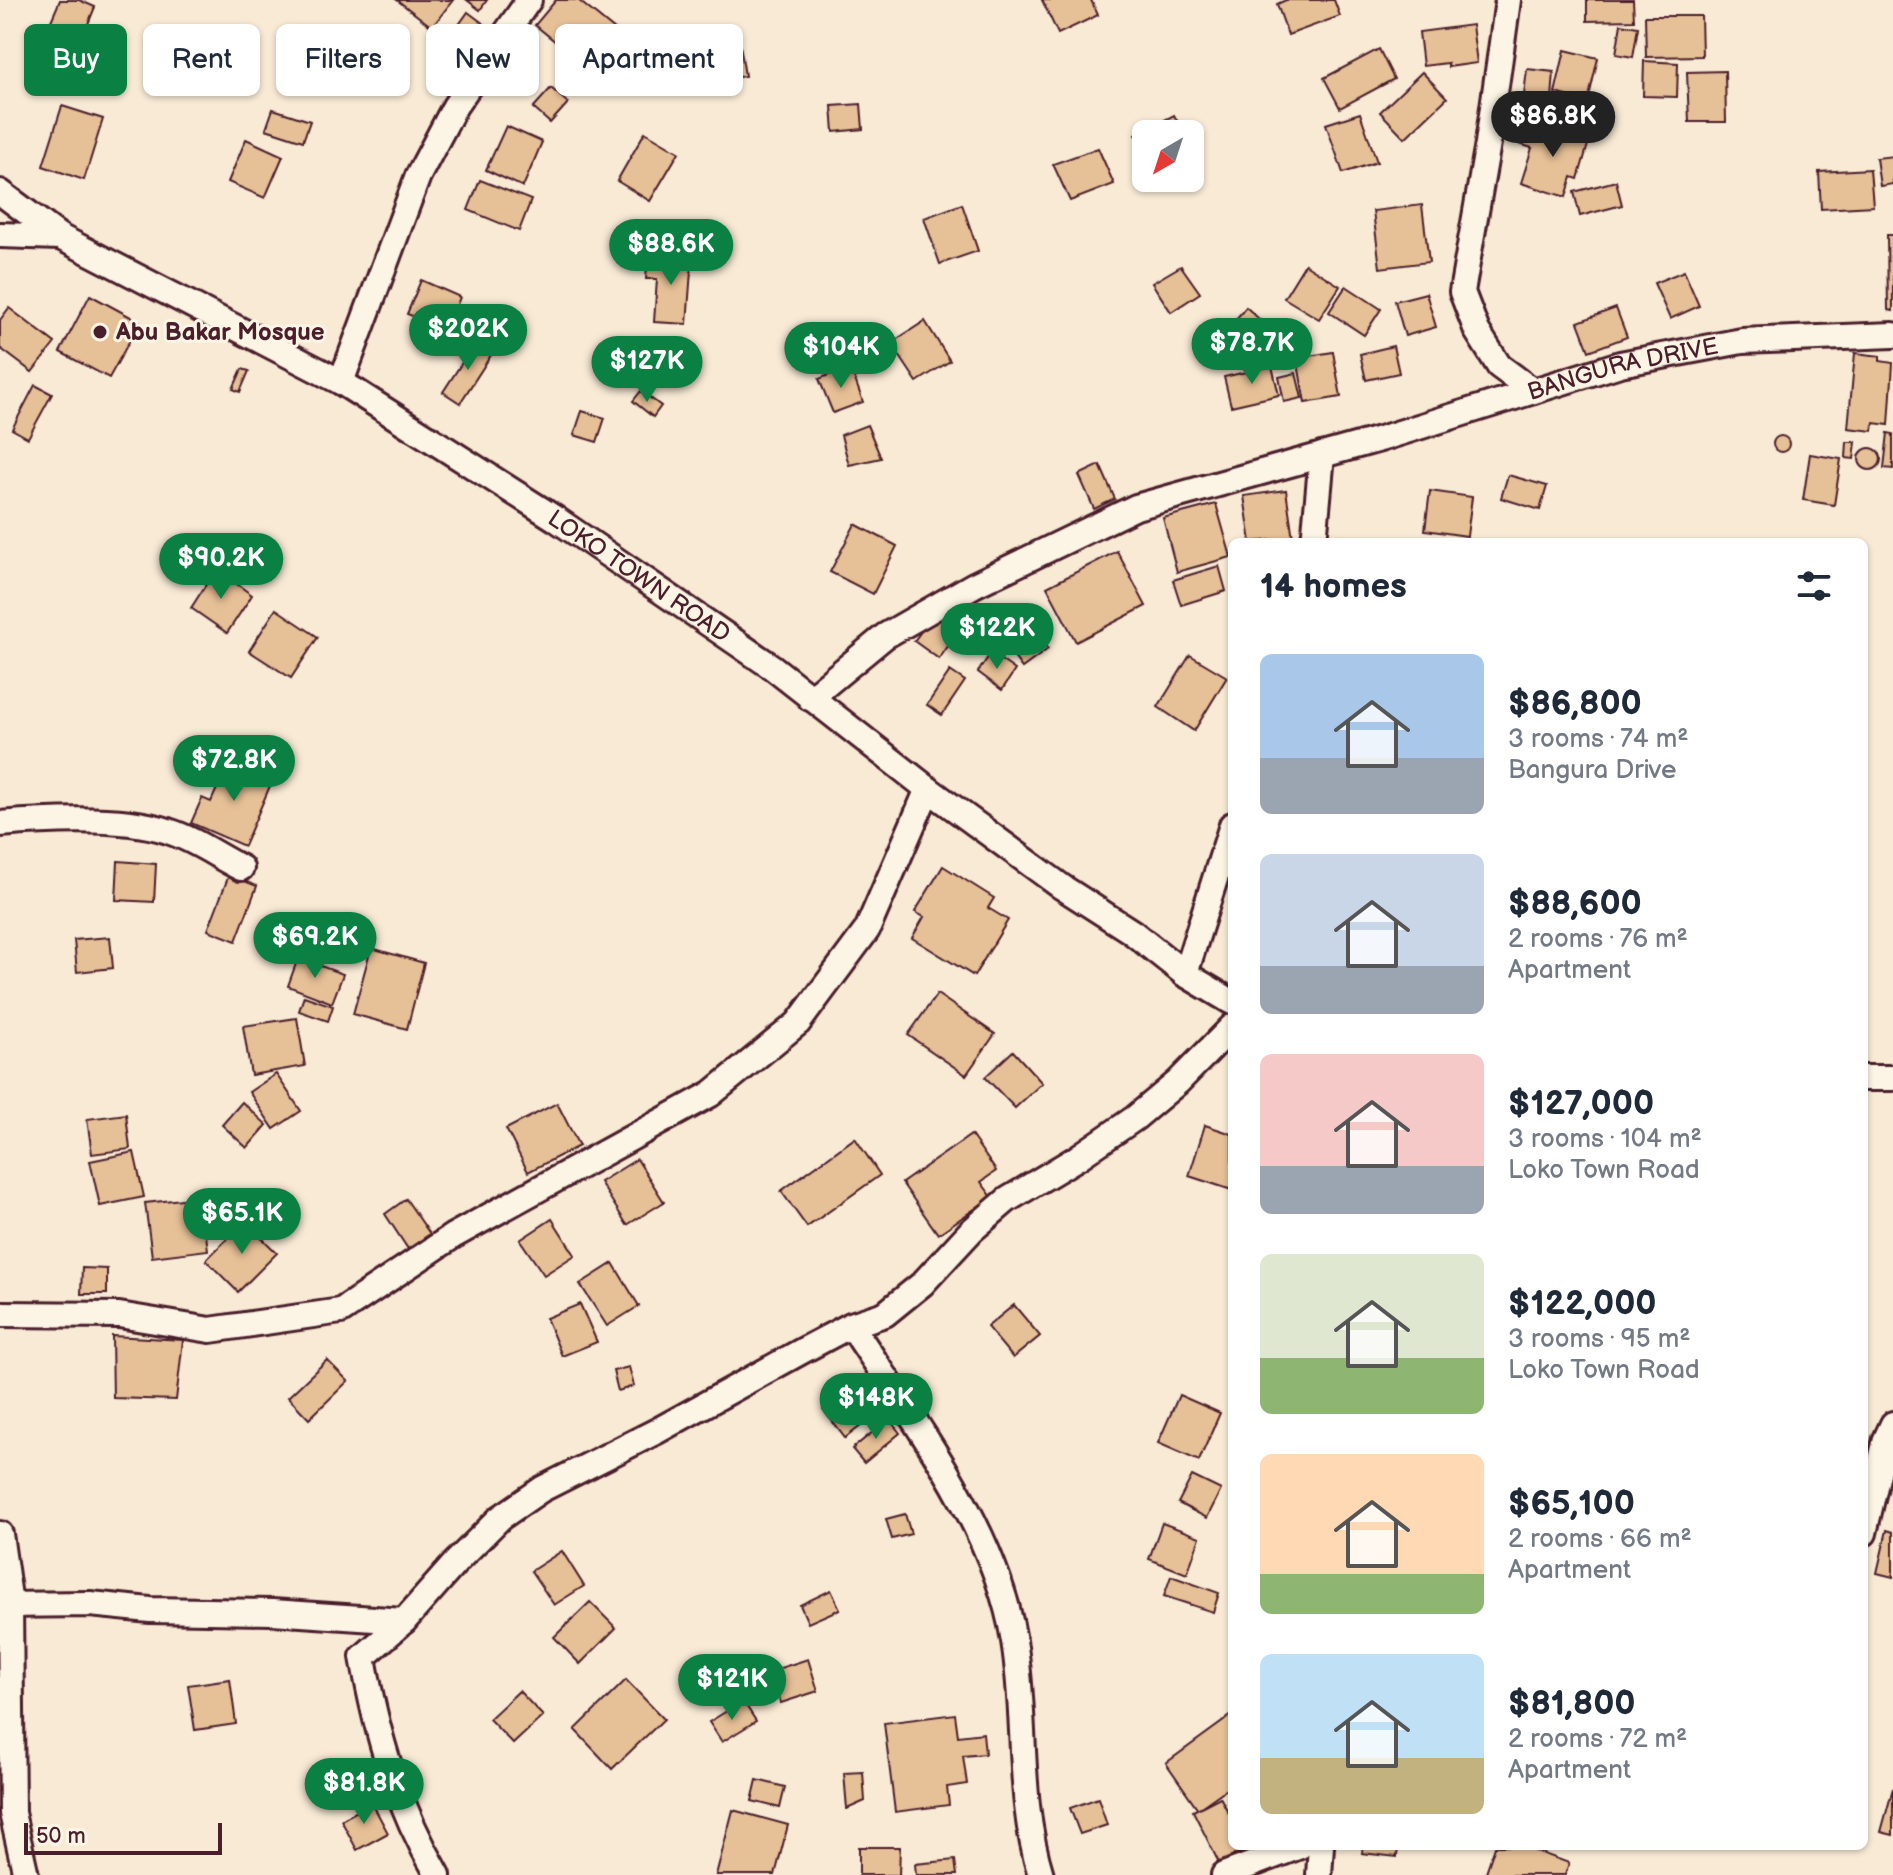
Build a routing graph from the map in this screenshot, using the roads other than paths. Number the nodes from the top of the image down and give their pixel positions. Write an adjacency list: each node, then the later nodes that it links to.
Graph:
1 (529, 0): 7 (street)
2 (1508, 0): 8 (street, BANGURA DRIVE)
3 (0, 192): 5 (street)
4 (0, 235): 5 (street, LOKO TOWN ROAD)
5 (60, 237): 7 (street, LOKO TOWN ROAD)
6 (1893, 335): 8 (street, BANGURA DRIVE)
7 (341, 382): 11 (street, LOKO TOWN ROAD)
8 (1533, 391): 9 (street)
9 (1322, 455): 10 (street); 11 (street)
10 (1314, 538)
11 (810, 698): 12 (street, LOKO TOWN ROAD)
12 (928, 789): 16 (street, LOKO TOWN ROAD); 21 (street)
13 (0, 824): 15 (street)
14 (1228, 838): 16 (street)
15 (241, 868)
16 (1185, 974): 17 (street, LOKO TOWN ROAD)
17 (1228, 1000)
18 (1228, 1031): 22 (street)
19 (1868, 1078): 20 (street)
20 (1893, 1078)
21 (0, 1314)
22 (851, 1325): 27 (street); 33 (street)
23 (1893, 1424): 24 (street)
24 (1868, 1516)
25 (0, 1534): 26 (street)
26 (5, 1604): 27 (street); 28 (street)
27 (404, 1621): 32 (street)
28 (5, 1772): 31 (street)
29 (1290, 1850): 34 (street)
30 (1321, 1850): 35 (street)
31 (26, 1875)
32 (438, 1875)
33 (1041, 1875)
34 (1224, 1875)
35 (1319, 1875)

